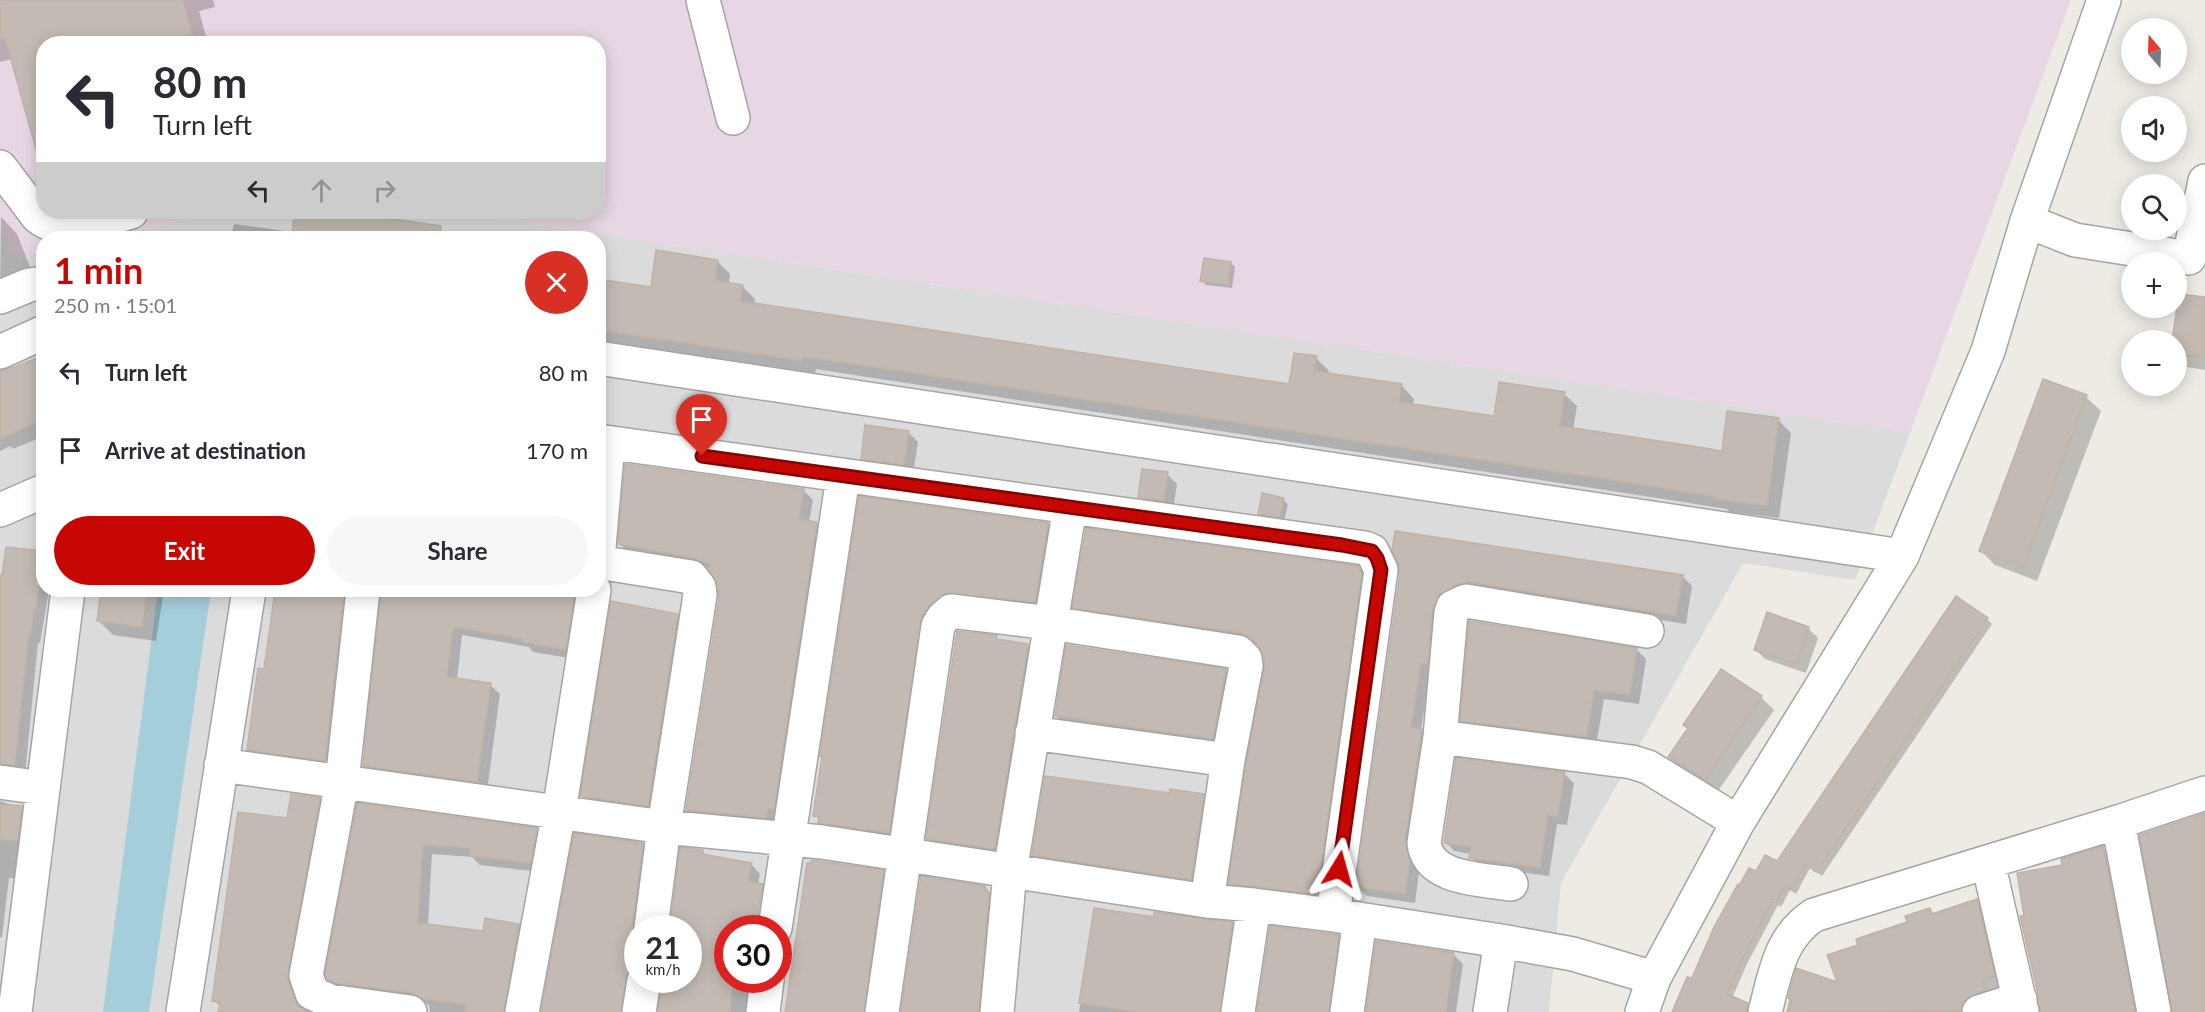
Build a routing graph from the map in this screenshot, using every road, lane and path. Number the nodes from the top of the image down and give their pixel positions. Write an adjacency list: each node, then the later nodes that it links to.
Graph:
1 (703, 0): 3 (street)
2 (2104, 0): 9 (street)
3 (733, 118)
4 (0, 167): 6 (street)
5 (2205, 181): 10 (street)
6 (36, 214)
7 (41, 219): 8 (street)
8 (106, 219)
9 (2027, 221): 10 (street); 21 (street)
10 (2197, 259)
11 (36, 285): 12 (street)
12 (0, 297)
13 (36, 336): 14 (street)
14 (0, 352)
15 (606, 359): 21 (street)
16 (606, 442): 17 (street)
17 (843, 477): 19 (street); 41 (street)
18 (36, 494): 20 (street)
19 (1070, 507): 27 (street); 50 (street)
20 (0, 510)
21 (1902, 556): 38 (street)
22 (606, 562): 40 (street)
23 (67, 597): 35 (street)
24 (248, 597): 32 (street)
25 (362, 597): 34 (street)
26 (593, 597): 37 (street)
27 (1050, 623): 29 (street); 31 (street); 42 (street)
28 (1647, 631): 30 (street)
29 (1032, 733): 31 (street); 44 (street)
30 (1440, 737): 38 (street); 45 (street)
31 (1228, 760): 46 (street)
32 (221, 765): 34 (street); 58 (street)
33 (0, 782): 35 (street)
34 (342, 782): 37 (street); 59 (street)
35 (43, 788): 57 (street)
36 (2205, 793): 39 (street)
37 (559, 812): 40 (street); 60 (street)
38 (1738, 822): 52 (street)
39 (2118, 822): 43 (street); 70 (street)
40 (664, 827): 41 (street); 48 (street)
41 (788, 837): 42 (street); 49 (street)
42 (906, 854): 44 (street); 63 (street)
43 (1988, 862): 55 (street); 68 (street)
44 (1010, 872): 46 (street); 56 (street)
45 (1511, 884)
46 (1207, 901): 47 (street)
47 (1254, 905): 50 (street); 64 (street)
48 (653, 915)
49 (777, 915)
50 (1346, 917): 51 (street); 65 (street)
51 (1501, 941): 52 (street); 66 (street)
52 (1654, 978): 67 (street)
53 (642, 993): 61 (street)
54 (765, 993): 62 (street)
55 (2021, 1005): 69 (street)
56 (1002, 1011)
57 (15, 1012)
58 (183, 1012)
59 (410, 1012)
60 (522, 1012)
61 (639, 1012)
62 (763, 1012)
63 (882, 1012)
64 (1238, 1012)
65 (1347, 1012)
66 (1490, 1012)
67 (1642, 1012)
68 (1765, 1012)
69 (1979, 1012)
70 (2154, 1012)

